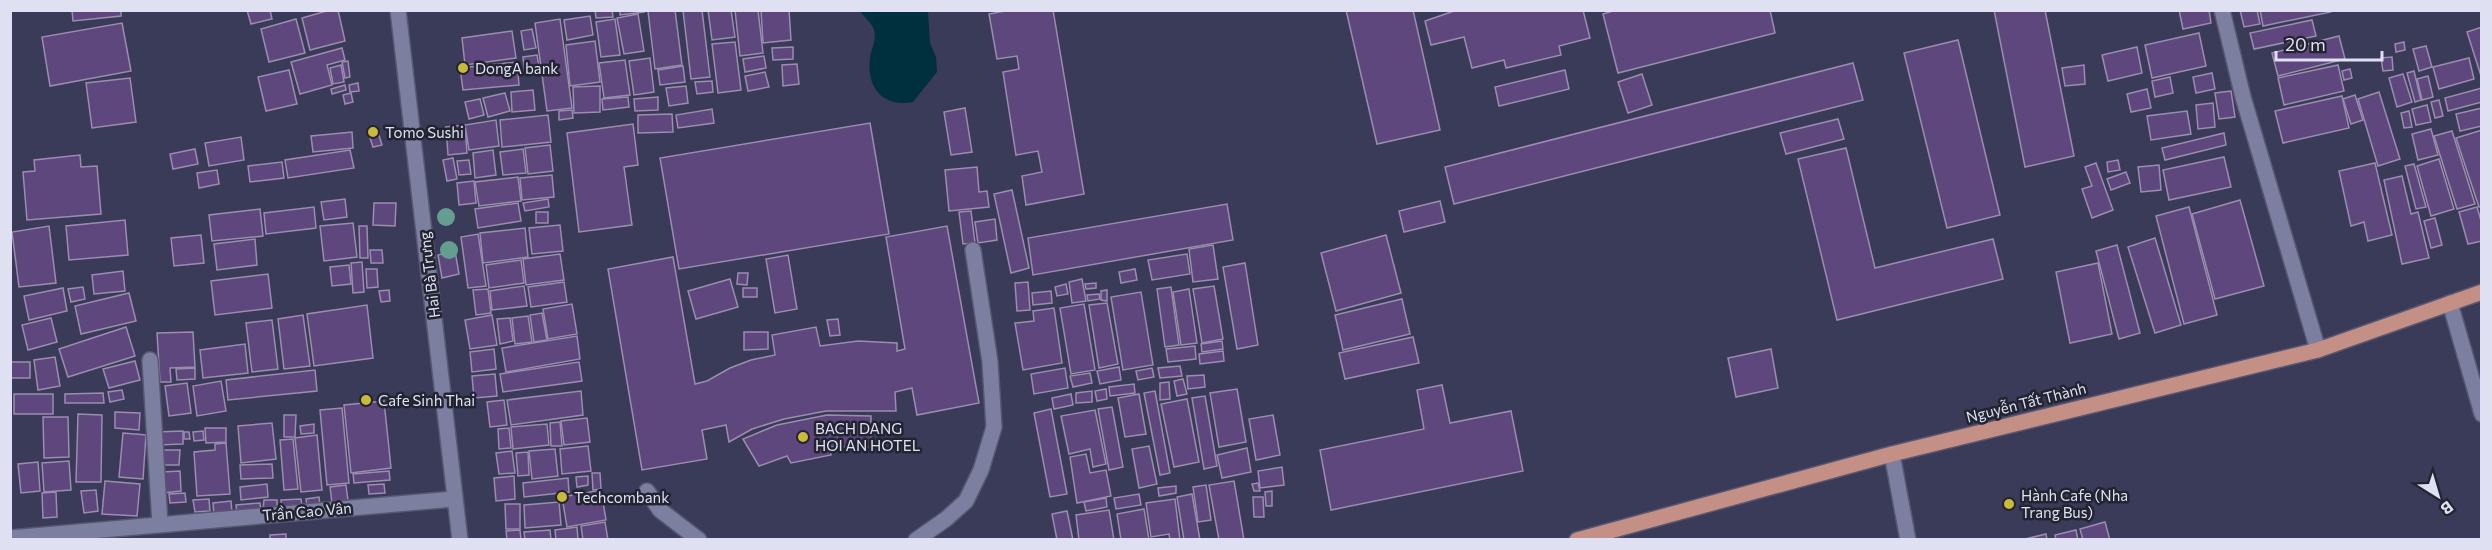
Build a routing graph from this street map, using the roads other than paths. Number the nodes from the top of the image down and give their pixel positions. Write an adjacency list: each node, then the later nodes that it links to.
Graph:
1 (2222, 10): 6 (street)
2 (400, 11): 11 (street, Hai Bà Trưng)
3 (973, 250): 17 (street)
4 (2481, 291): 5 (main road, Nguyễn Tất Thành)
5 (2450, 303): 6 (main road, Nguyễn Tất Thành); 8 (street)
6 (2318, 350): 9 (main road, Nguyễn Tất Thành)
7 (150, 360): 12 (street)
8 (2481, 414)
9 (1892, 454): 18 (main road, Nguyễn Tất Thành); 19 (street)
10 (647, 491): 16 (street)
11 (454, 499): 12 (street, Trần Cao Vân); 15 (street, Hai Bà Trưng)
12 (160, 524): 13 (street, Trần Cao Vân)
13 (114, 535): 14 (street, Trần Cao Vân)
14 (10, 538)
15 (460, 540)
16 (699, 540)
17 (916, 540)
18 (1577, 540)
19 (1908, 540)

